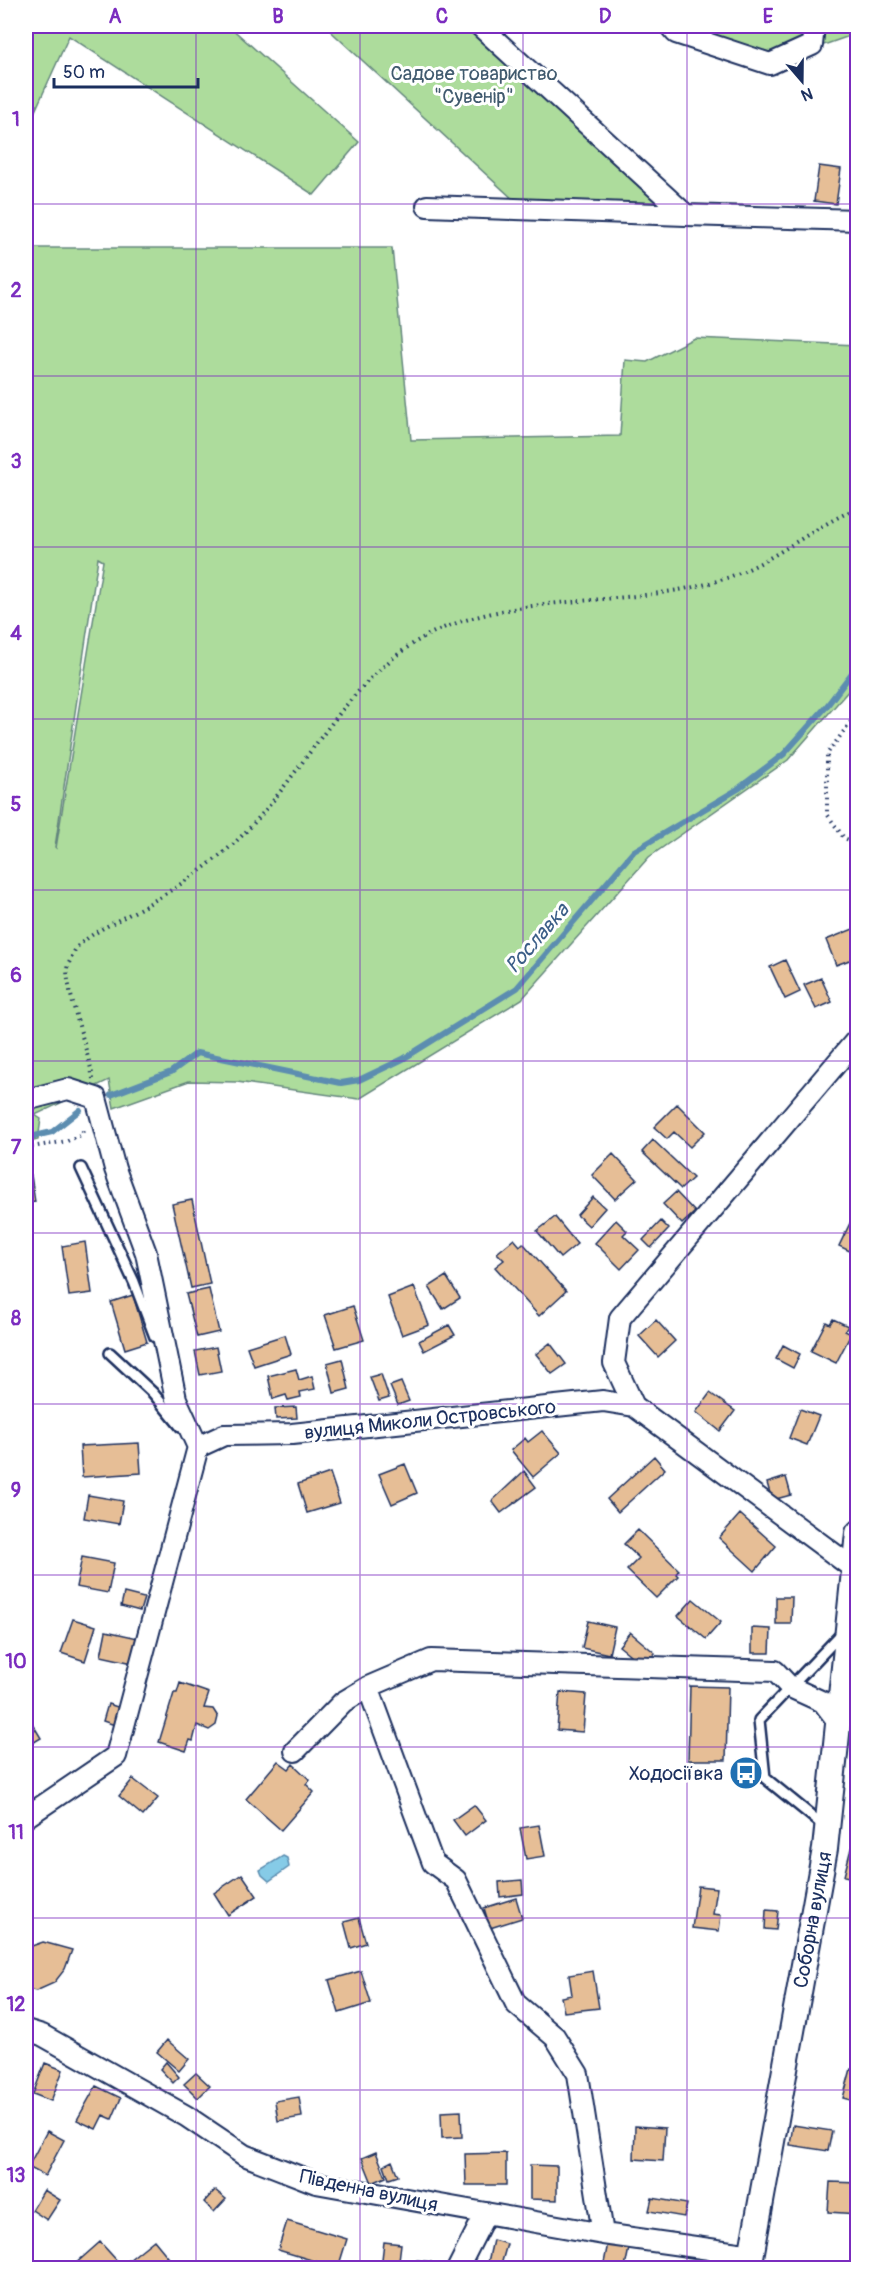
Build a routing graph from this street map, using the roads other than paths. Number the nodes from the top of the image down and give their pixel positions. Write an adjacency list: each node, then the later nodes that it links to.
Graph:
1 (480, 26): 5 (street)
2 (670, 26): 3 (street)
3 (814, 26)
4 (427, 206): 5 (street)
5 (686, 215): 6 (street)
6 (858, 220)
7 (858, 1038): 12 (street)
8 (26, 1100): 11 (street)
9 (81, 1168): 11 (lane)
10 (110, 1353): 13 (lane)
11 (170, 1366): 13 (street)
12 (634, 1406): 13 (street, вулиця Миколи Островського); 15 (street)
13 (198, 1448): 21 (street)
14 (858, 1533): 15 (street, Соборна вулиця)
15 (855, 1568): 16 (street, Соборна вулиця)
16 (849, 1626): 18 (lane); 19 (street, Соборна вулиця)
17 (368, 1687): 18 (street); 20 (street); 25 (street)
18 (790, 1687): 19 (street); 22 (lane)
19 (839, 1723): 22 (street, Соборна вулиця)
20 (295, 1751)
21 (26, 1817)
22 (828, 1829): 26 (street, Соборна вулиця)
23 (26, 2030): 24 (street, Південна вулиця)
24 (486, 2213): 25 (street, Південна вулиця); 27 (street)
25 (603, 2234): 26 (street, Південна вулиця)
26 (751, 2262)
27 (458, 2268)

